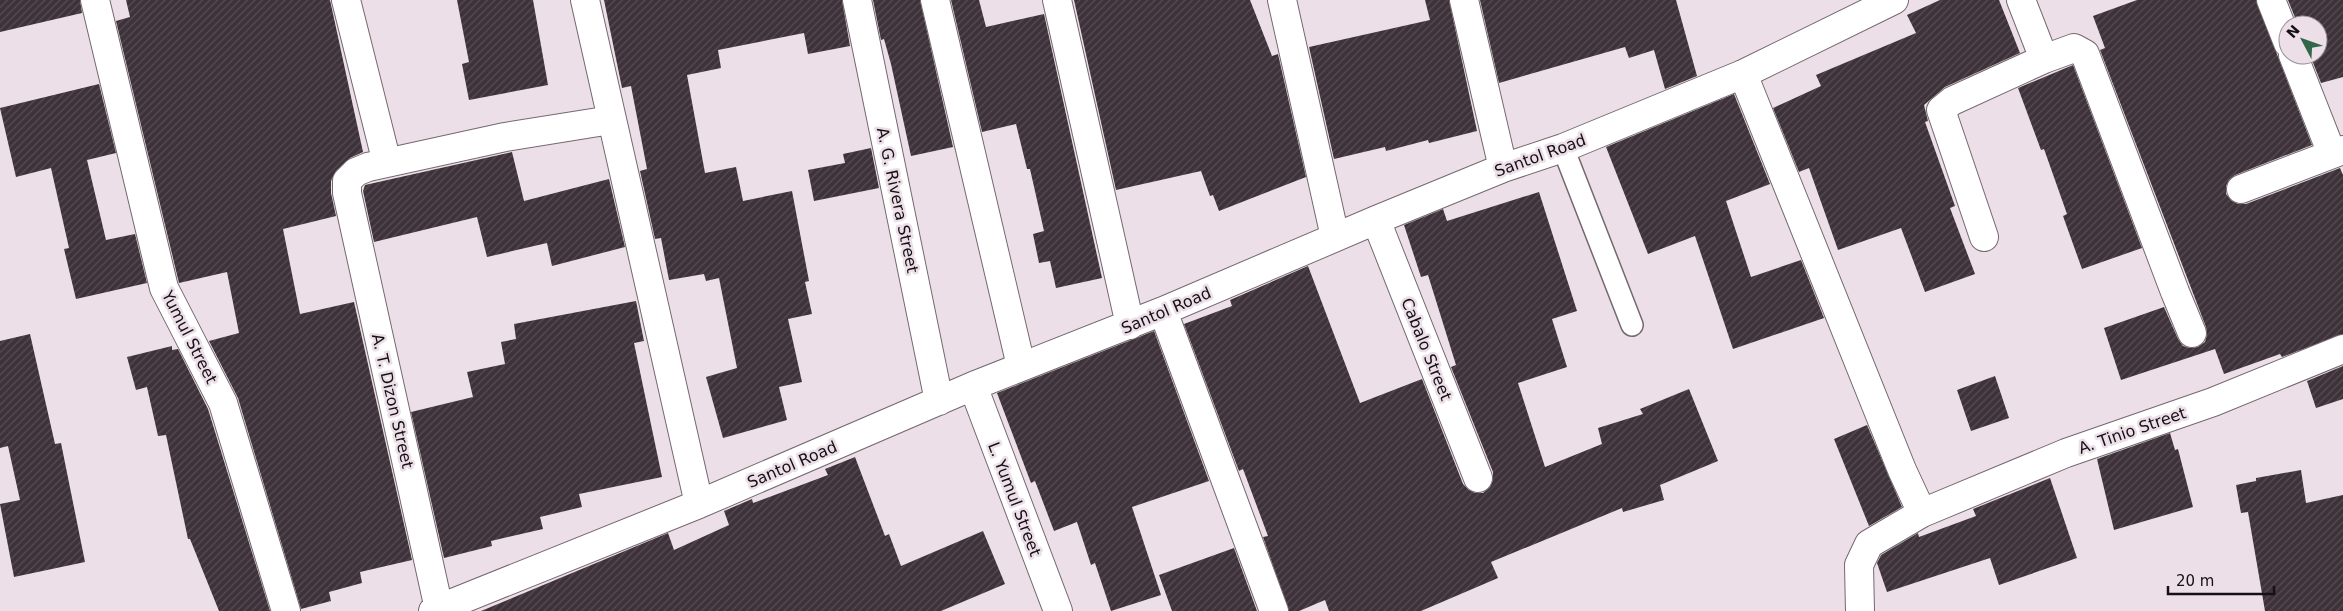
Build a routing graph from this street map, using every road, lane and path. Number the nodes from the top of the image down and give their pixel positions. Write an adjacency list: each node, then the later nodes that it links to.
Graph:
1 (95, 0): 37 (street, Yumul Street)
2 (346, 0): 19 (street)
3 (585, 0): 16 (street)
4 (858, 0): 32 (street, A. G. Rivera Street)
5 (935, 0): 30 (street)
6 (1057, 0): 26 (street)
7 (1282, 0): 23 (street)
8 (1464, 0): 20 (street)
9 (1894, 0): 15 (street, Santol Road)
10 (2020, 0): 13 (street)
11 (2271, 0): 12 (street)
12 (2278, 18)
13 (2044, 59): 24 (street); 28 (street)
14 (2298, 65): 18 (street)
15 (1742, 74): 17 (street, Santol Road); 35 (street)
16 (611, 120): 19 (street); 34 (street)
17 (1563, 148): 20 (street, Santol Road); 27 (lane)
18 (2337, 152): 21 (street)
19 (388, 163): 36 (street, A. T. Dizon Street)
20 (1503, 168): 22 (street, Santol Road)
21 (2241, 189)
22 (1376, 220): 23 (street, Santol Road); 33 (street, Cabalo Street)
23 (1335, 237): 25 (street, Santol Road)
24 (1984, 238)
25 (1163, 311): 26 (street, Santol Road); 39 (street)
26 (1130, 325): 30 (street, Santol Road)
27 (1632, 326)
28 (2192, 333)
29 (2343, 349): 35 (street, A. Tinio Street)
30 (1021, 366): 31 (street, Santol Road)
31 (973, 386): 32 (street, Santol Road); 38 (street, L. Yumul Street)
32 (939, 400): 34 (street, Santol Road)
33 (1478, 478)
34 (699, 504): 36 (street, Santol Road)
35 (1922, 513): 40 (street, A. Tinio Street)
36 (436, 610)
37 (286, 611)
38 (1058, 611)
39 (1274, 611)
40 (1860, 611)

